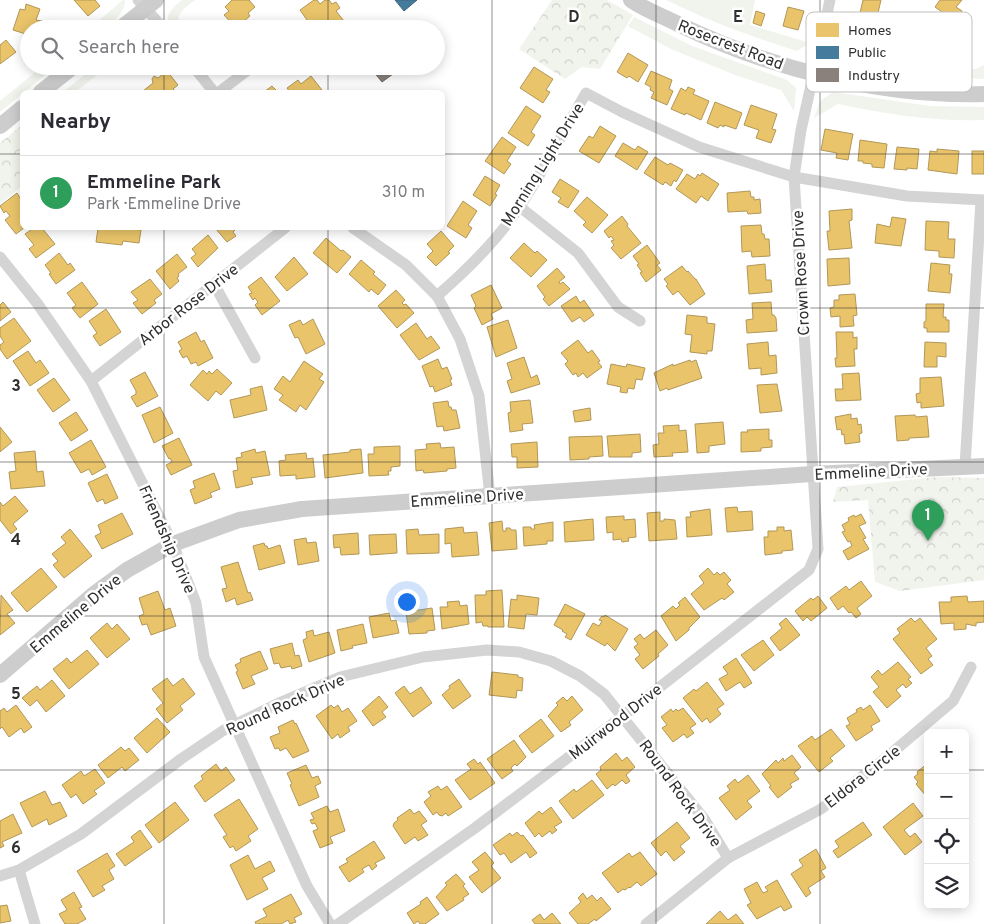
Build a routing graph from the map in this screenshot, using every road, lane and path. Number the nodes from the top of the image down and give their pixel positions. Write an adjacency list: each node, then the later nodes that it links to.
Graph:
1 (631, 0): 5 (street, Rosecrest Road)
2 (146, 3): 3 (street); 4 (street)
3 (129, 20)
4 (158, 20)
5 (806, 71)
6 (63, 75): 9 (street)
7 (201, 75): 10 (street)
8 (242, 75): 11 (street)
9 (44, 90)
10 (212, 90)
11 (223, 90)
12 (808, 92): 17 (street, Crown Rose Drive)
13 (950, 92): 14 (street, Rosecrest Road)
14 (984, 94)
15 (20, 110): 16 (street)
16 (0, 126)
17 (794, 177): 18 (street, Morning Light Drive); 19 (street, Morning Light Drive); 30 (street, Crown Rose Drive)
18 (982, 200): 28 (street)
19 (520, 207): 24 (street, Morning Light Drive); 25 (street)
20 (282, 230): 23 (street, Arbor Rose Drive)
21 (356, 230): 24 (street)
22 (0, 257): 27 (street, Friendship Drive)
23 (214, 284): 26 (street); 27 (street, Arbor Rose Drive)
24 (437, 296): 31 (street)
25 (640, 321)
26 (255, 358)
27 (91, 381): 32 (street, Friendship Drive)
28 (966, 466): 29 (street, Emmeline Drive); 30 (street, Emmeline Drive)
29 (984, 466)
30 (812, 474): 31 (street, Emmeline Drive); 35 (street, Muirwood Drive)
31 (490, 496): 32 (street, Emmeline Drive)
32 (173, 544): 34 (street, Emmeline Drive); 36 (street, Friendship Drive)
33 (971, 667): 37 (street, Eldora Circle)
34 (0, 675)
35 (623, 716): 36 (street, Round Rock Drive); 37 (street, Round Rock Drive); 42 (street, Muirwood Drive)
36 (234, 725): 38 (street, Round Rock Drive); 41 (street, Friendship Drive)
37 (728, 858): 43 (street, Eldora Circle)
38 (19, 870): 39 (street, Round Rock Drive); 40 (street)
39 (0, 876)
40 (35, 924)
41 (330, 924)
42 (338, 924)
43 (646, 924)

